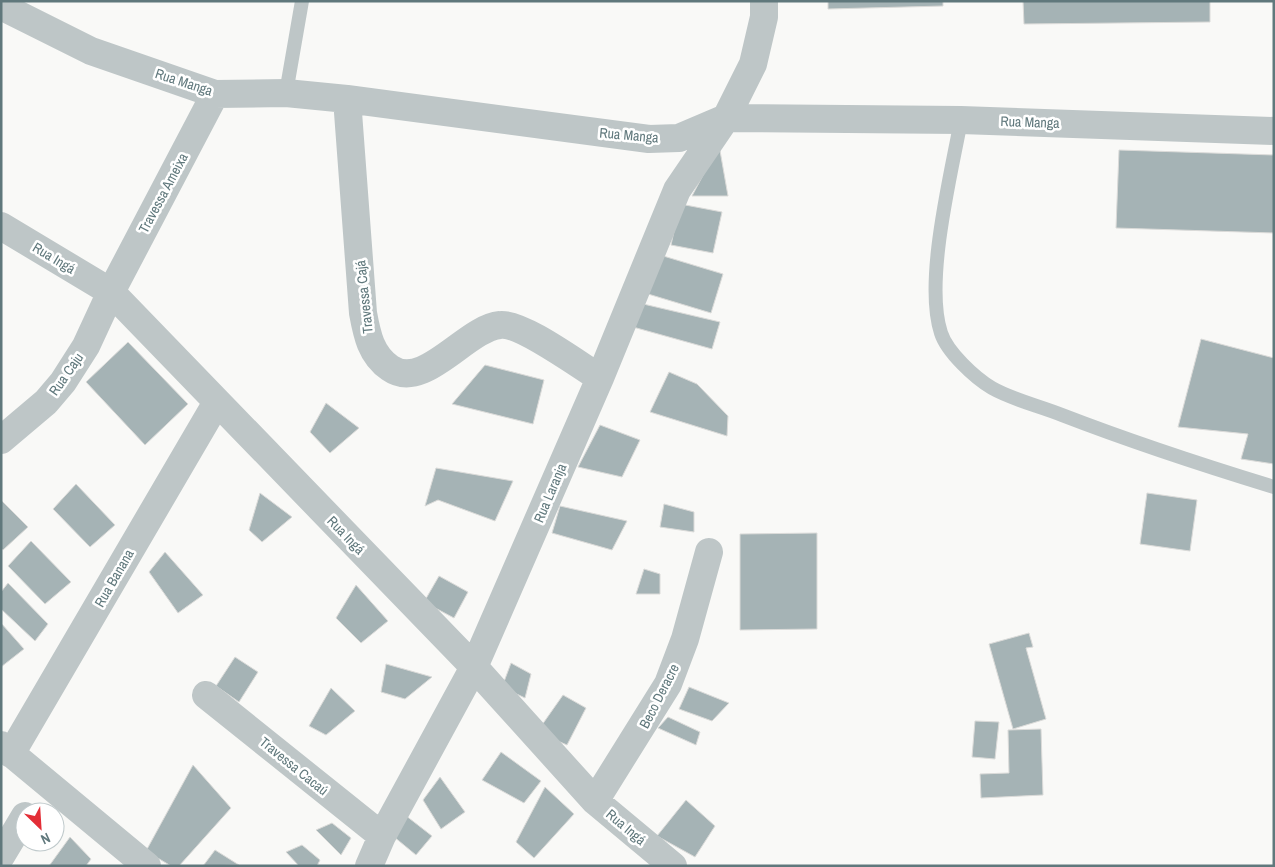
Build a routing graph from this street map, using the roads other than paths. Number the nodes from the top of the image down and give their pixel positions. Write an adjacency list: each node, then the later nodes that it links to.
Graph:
1 (302, 1): 5 (lane)
2 (764, 1): 7 (street, Rua Laranja)
3 (1, 6): 4 (street, Rua Manga)
4 (215, 94): 5 (street, Rua Manga); 11 (street, Travessa Ameixa)
5 (286, 94): 6 (street, Rua Manga)
6 (347, 98): 7 (street, Rua Manga); 12 (street, Travessa Cajá)
7 (726, 118): 8 (street, Rua Manga); 12 (street, Rua Laranja)
8 (961, 120): 9 (street, Rua Manga); 15 (lane)
9 (1274, 131)
10 (1, 226): 11 (street, Rua Ingá)
11 (111, 292): 13 (street, Rua Ingá); 14 (street, Rua Caju)
12 (600, 378): 17 (street, Rua Laranja)
13 (217, 402): 17 (street, Rua Ingá); 19 (street, Rua Banana)
14 (1, 440)
15 (1274, 487)
16 (710, 552): 21 (street, Beco Deracre)
17 (474, 667): 21 (street, Rua Ingá); 24 (street, Rua Laranja)
18 (206, 695): 24 (street, Travessa Cacaú)
19 (6, 749): 20 (street)
20 (45, 781): 22 (street); 26 (street)
21 (595, 801): 28 (street, Rua Ingá)
22 (33, 802)
23 (15, 833): 25 (street)
24 (382, 836): 27 (street, Rua Laranja)
25 (1, 856)
26 (147, 866)
27 (369, 866)
28 (673, 866)

